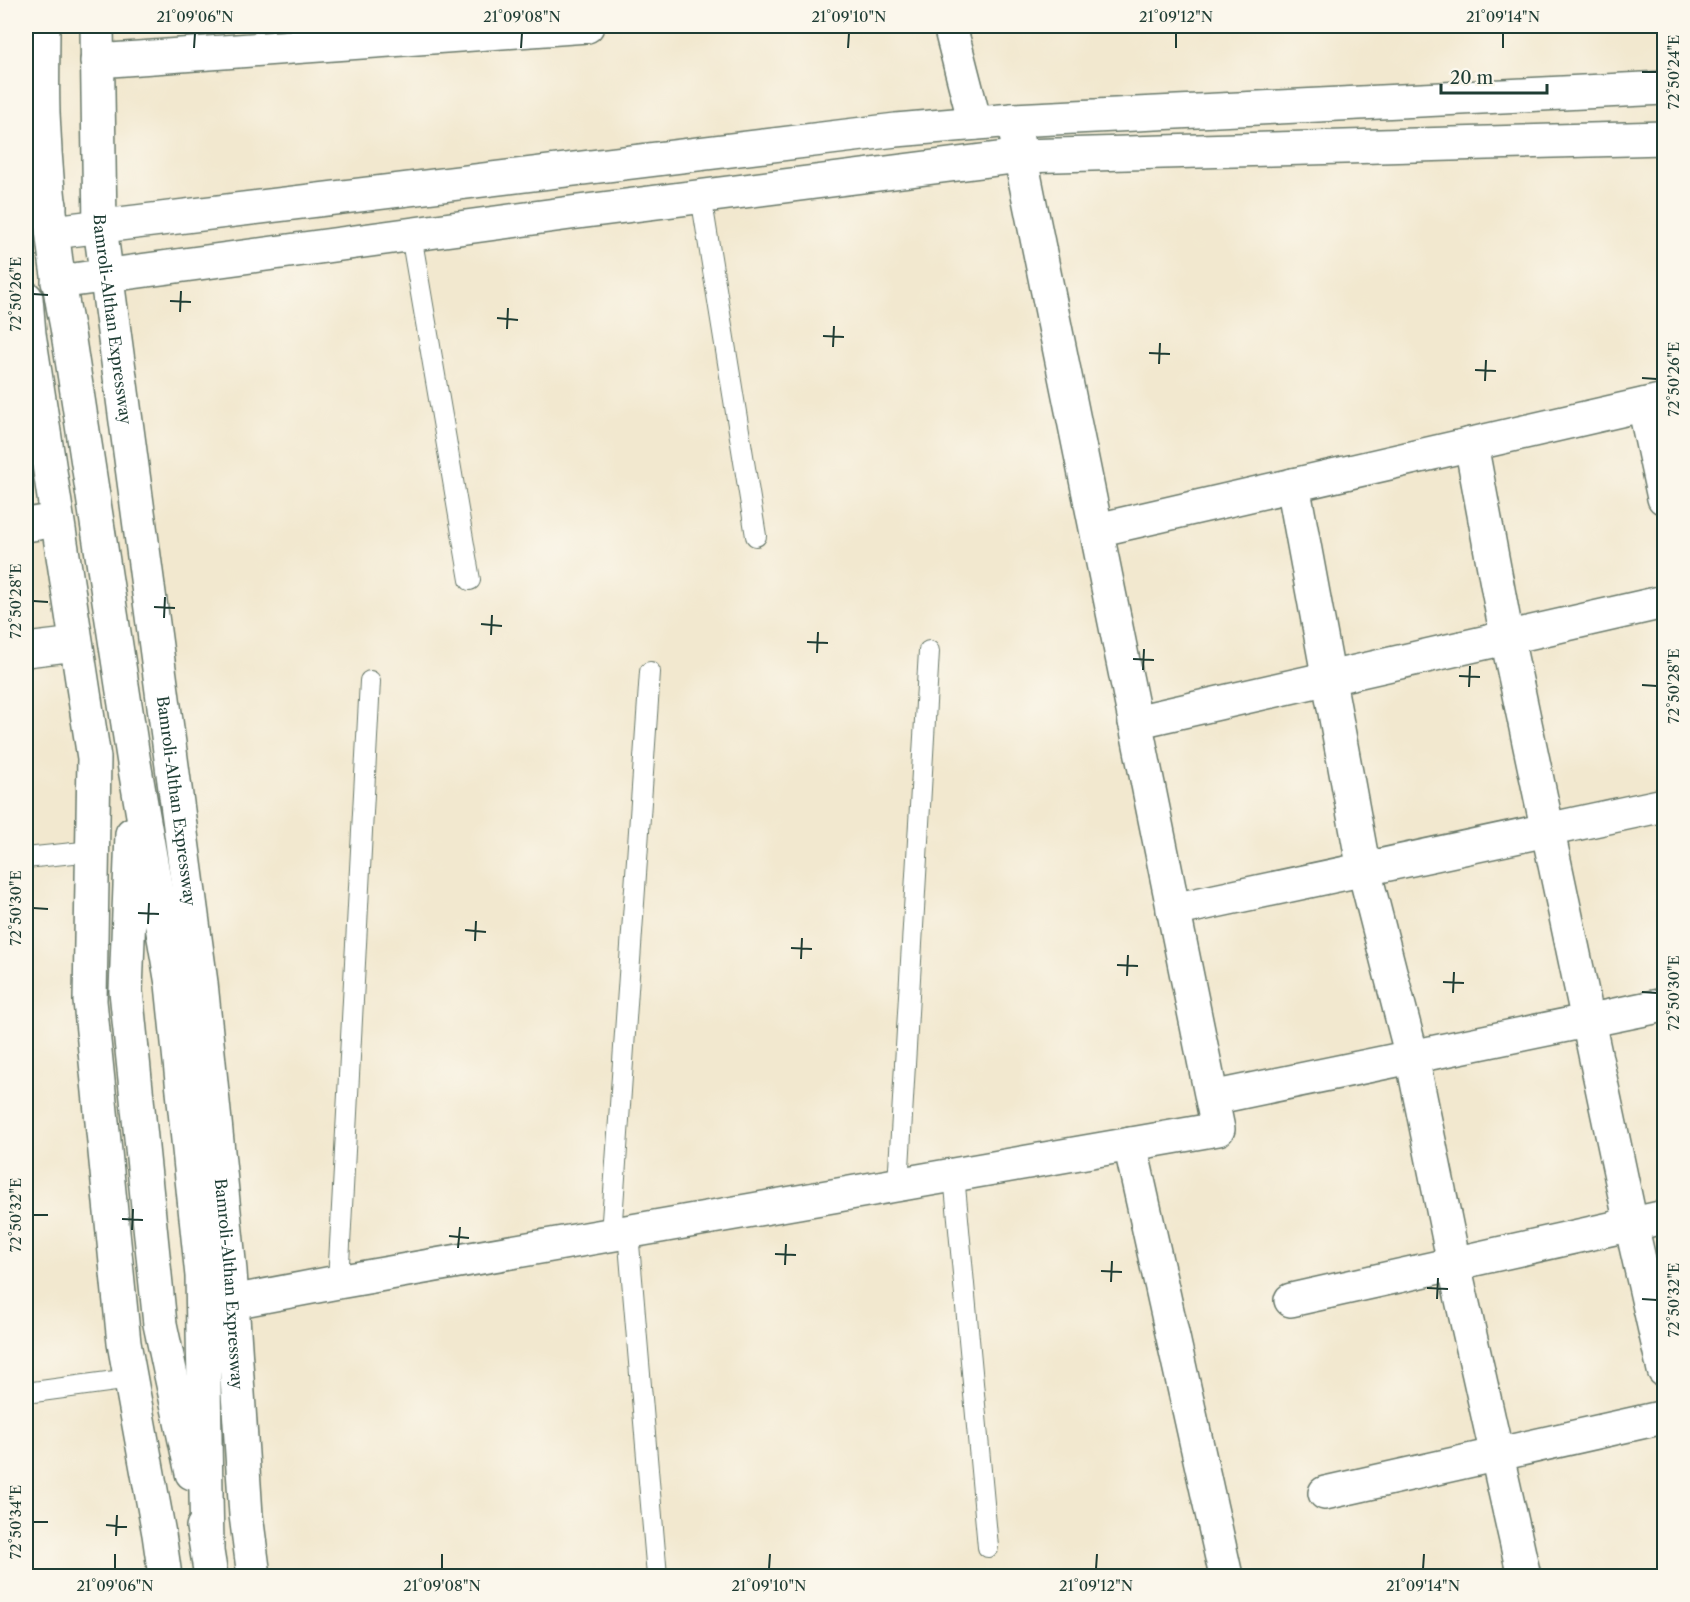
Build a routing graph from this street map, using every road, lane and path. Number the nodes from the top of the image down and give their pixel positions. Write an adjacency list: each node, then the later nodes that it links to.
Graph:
1 (43, 26): 12 (street)
2 (96, 26): 5 (street, Bamroli-Althan Expressway)
3 (587, 26): 5 (street)
4 (950, 26): 8 (street)
5 (97, 61): 13 (street, Bamroli-Althan Expressway)
6 (1665, 88): 7 (street)
7 (1013, 120): 8 (street); 10 (street)
8 (975, 123): 13 (street)
9 (1665, 138): 10 (street)
10 (1021, 156): 11 (street); 26 (street)
11 (701, 196): 14 (street); 27 (lane)
12 (43, 214): 13 (street); 16 (street)
13 (100, 227): 15 (street, Bamroli-Althan Expressway)
14 (411, 235): 15 (street); 28 (lane)
15 (106, 275): 16 (street); 58 (street, Bamroli-Althan Expressway)
16 (58, 282): 18 (street)
17 (26, 298): 19 (street)
18 (67, 327): 19 (street); 38 (street)
19 (27, 335): 24 (street)
20 (1654, 402): 21 (street); 23 (street)
21 (1471, 444): 22 (street); 30 (street)
22 (1293, 485): 26 (street); 35 (street)
23 (1665, 498)
24 (57, 520): 25 (street); 31 (street)
25 (26, 525)
26 (1096, 530): 37 (street)
27 (756, 536)
28 (470, 580)
29 (1665, 602): 30 (street)
30 (1507, 638): 35 (street); 40 (street)
31 (76, 644): 32 (street); 41 (street)
32 (26, 650)
33 (929, 651): 51 (lane)
34 (650, 672): 54 (lane)
35 (1328, 678): 37 (street); 43 (street)
36 (370, 681): 56 (lane)
37 (1135, 722): 44 (street)
38 (134, 763): 66 (street); 66 (street)
39 (1665, 805): 40 (street)
40 (1548, 830): 43 (street); 46 (street)
41 (92, 851): 42 (lane); 60 (street)
42 (26, 858)
43 (1364, 870): 44 (street); 47 (street)
44 (1173, 910): 48 (street)
45 (1665, 1005): 46 (street)
46 (1588, 1020): 47 (street); 53 (street)
47 (1412, 1057): 48 (street); 55 (street)
48 (1212, 1098): 49 (street)
49 (1130, 1144): 50 (street); 70 (street)
50 (954, 1175): 51 (street); 65 (lane)
51 (898, 1185): 54 (street)
52 (1665, 1217): 53 (street)
53 (1631, 1224): 55 (street); 59 (street)
54 (619, 1233): 56 (street); 69 (lane)
55 (1454, 1264): 57 (street); 63 (street)
56 (338, 1282): 58 (street)
57 (1291, 1300)
58 (232, 1302): 68 (street, Bamroli-Althan Expressway)
59 (1665, 1370)
60 (130, 1379): 61 (lane); 67 (street)
61 (26, 1393)
62 (1665, 1417): 63 (street)
63 (1496, 1454): 64 (street); 71 (street)
64 (1325, 1493)
65 (988, 1547)
66 (209, 1562)
67 (165, 1576)
68 (254, 1576)
69 (657, 1576)
70 (1226, 1576)
71 (1524, 1576)

